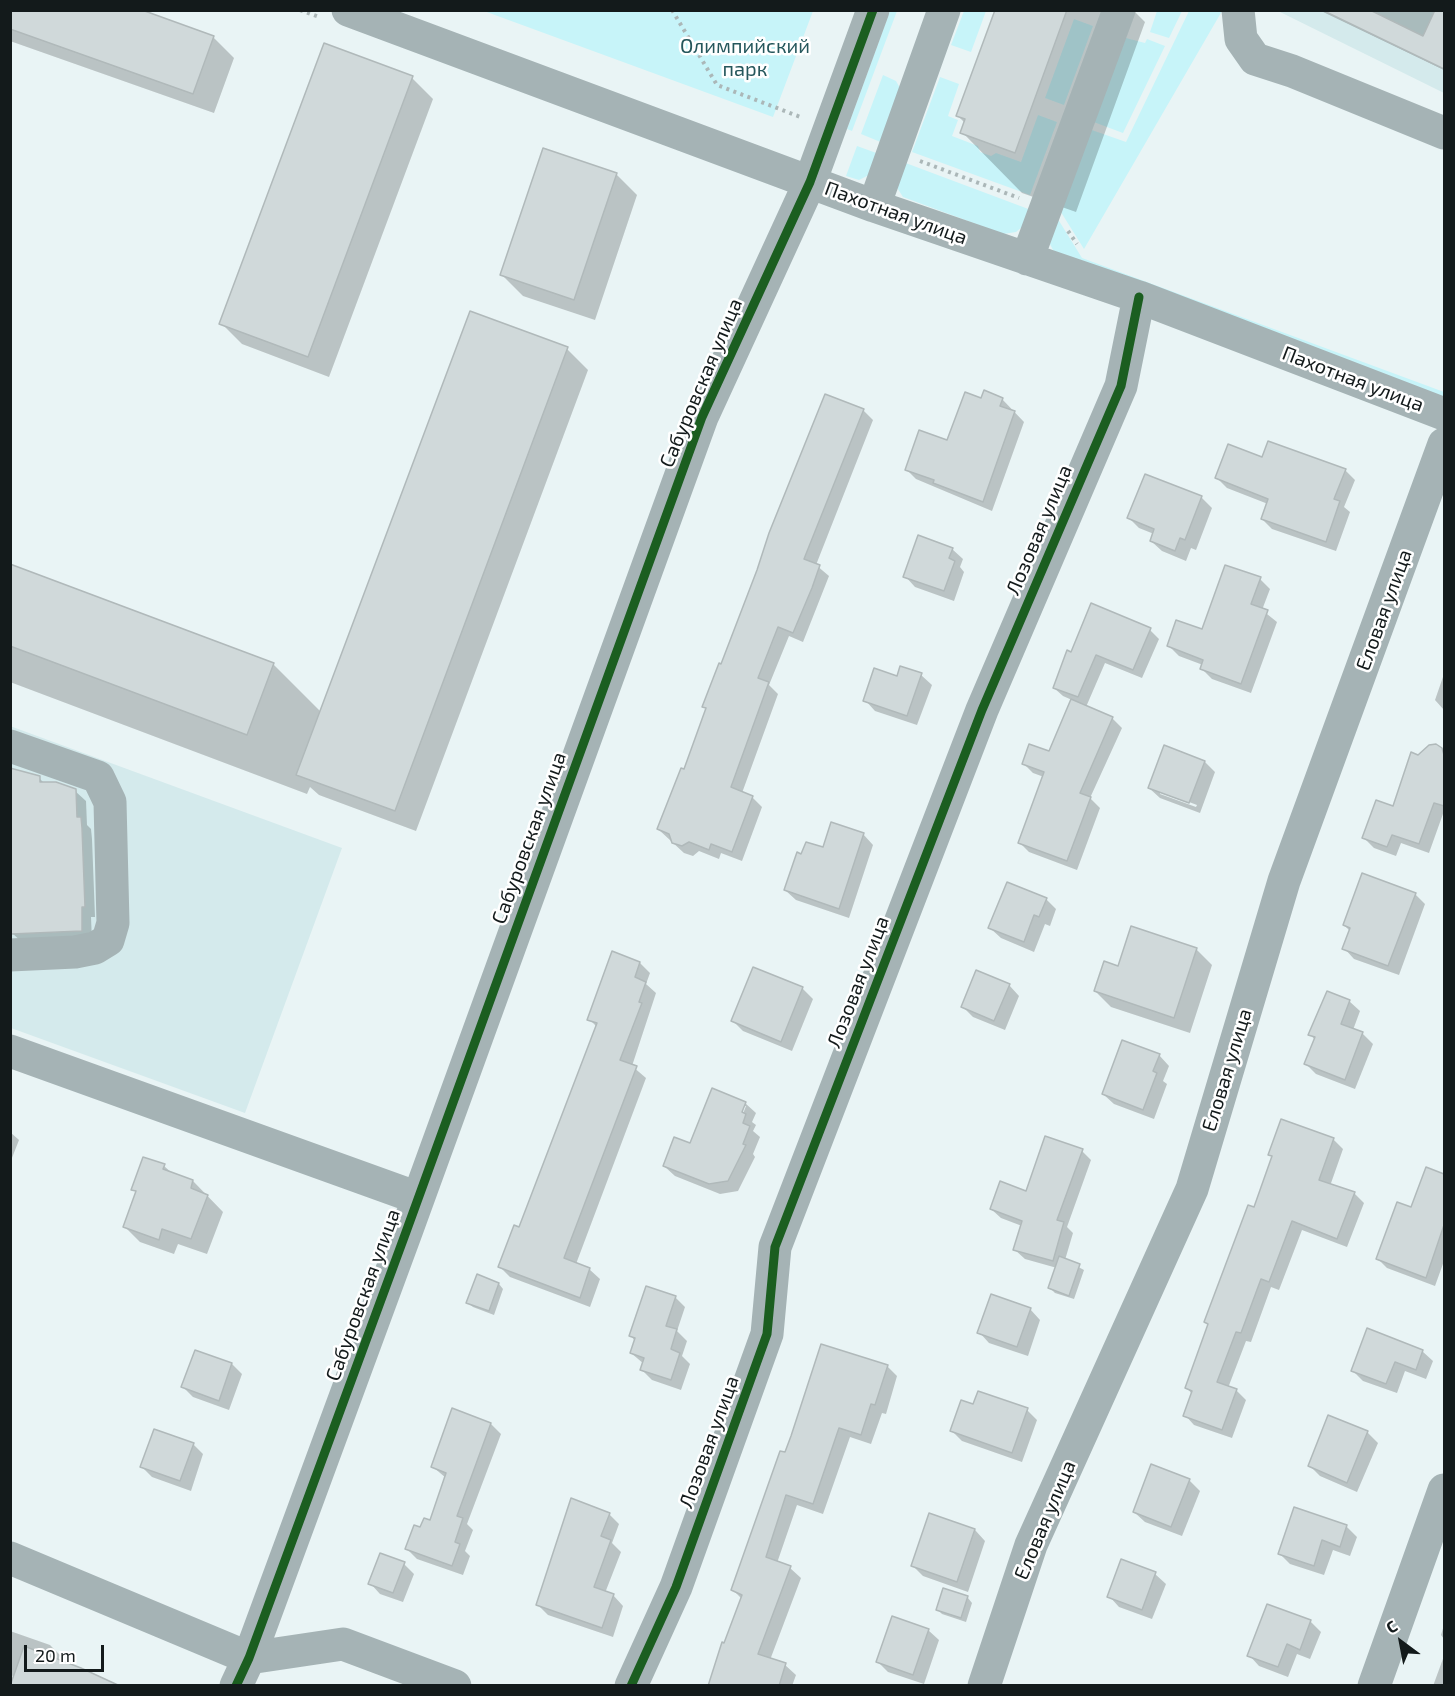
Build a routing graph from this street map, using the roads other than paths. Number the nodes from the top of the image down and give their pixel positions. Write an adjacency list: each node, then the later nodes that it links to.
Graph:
1 (348, 10): 7 (street, Пахотная улица)
2 (873, 10): 7 (street, Сабуровская улица)
3 (944, 10): 8 (street)
4 (1119, 10): 9 (street)
5 (1238, 10): 6 (street)
6 (1444, 133)
7 (810, 182): 8 (street, Пахотная улица); 16 (street, Сабуровская улица)
8 (874, 206): 9 (street, Пахотная улица)
9 (1027, 259): 10 (street, Пахотная улица)
10 (1138, 297): 11 (street, Пахотная улица); 21 (street, Лозовая улица)
11 (1444, 414)
12 (1444, 444): 22 (street, Еловая улица)
13 (10, 746): 14 (street)
14 (10, 955)
15 (10, 1051): 16 (street)
16 (418, 1198): 19 (street, Сабуровская улица)
17 (1444, 1490): 23 (street)
18 (10, 1558): 19 (street)
19 (242, 1672): 20 (street)
20 (455, 1686)
21 (631, 1686)
22 (984, 1686)
23 (1374, 1686)

